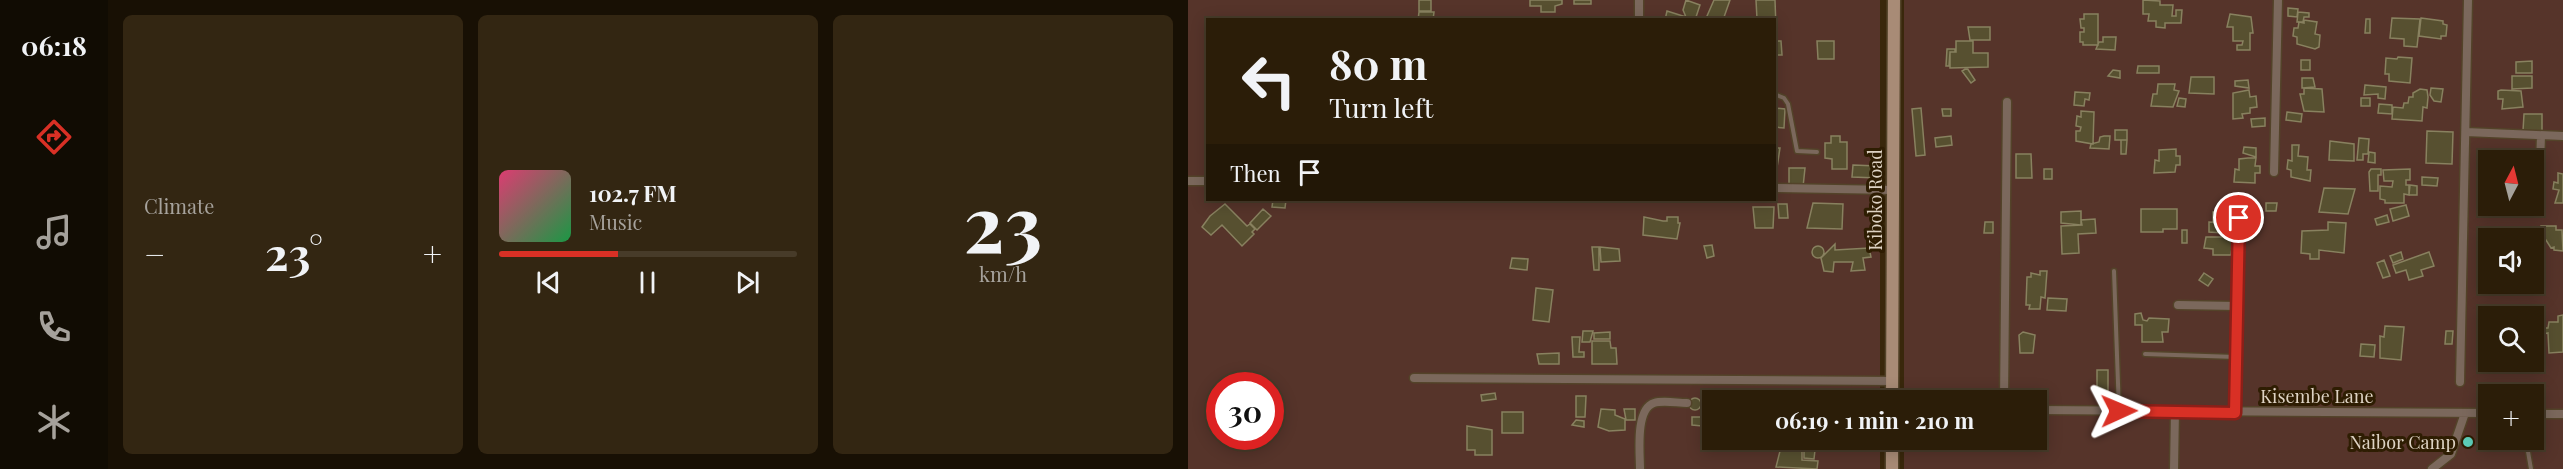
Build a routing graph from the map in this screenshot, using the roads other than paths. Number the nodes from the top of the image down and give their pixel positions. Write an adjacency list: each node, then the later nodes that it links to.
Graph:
1 (1639, 0): 5 (street)
2 (1894, 0): 17 (street, Kiboko Road)
3 (2278, 0): 13 (street)
4 (2468, 0): 8 (street)
5 (1639, 18)
6 (1776, 95): 12 (lane)
7 (2007, 102): 28 (street)
8 (2466, 132): 9 (street); 26 (street)
9 (2541, 136): 10 (street); 11 (street)
10 (2563, 136)
11 (2540, 150)
12 (1817, 152)
13 (2274, 172)
14 (1188, 181): 15 (street)
15 (1206, 181)
16 (1776, 188): 17 (street)
17 (1893, 190): 25 (street, Kiboko Road)
18 (2239, 218): 21 (street)
19 (2114, 271): 31 (lane)
20 (2178, 305): 21 (street)
21 (2237, 306): 23 (street)
22 (2145, 354): 23 (lane)
23 (2236, 357): 33 (street)
24 (1414, 378): 25 (street)
25 (1892, 381): 27 (street, Kiboko Road)
26 (2460, 382)
27 (1892, 390)
28 (2004, 390)
29 (1687, 403): 40 (street)
30 (2047, 410): 31 (street, Kisembe Lane)
31 (2119, 411): 32 (street, Kisembe Lane)
32 (2175, 411): 33 (street, Kisembe Lane); 42 (street)
33 (2235, 413): 34 (street, Kisembe Lane)
34 (2465, 413): 35 (street, Kisembe Lane); 43 (street)
35 (2478, 413)
36 (2544, 414): 37 (street)
37 (2563, 414)
38 (1892, 450): 41 (street)
39 (2528, 450): 44 (lane)
40 (1640, 469)
41 (1892, 469)
42 (2174, 469)
43 (2432, 469)
44 (2531, 469)

